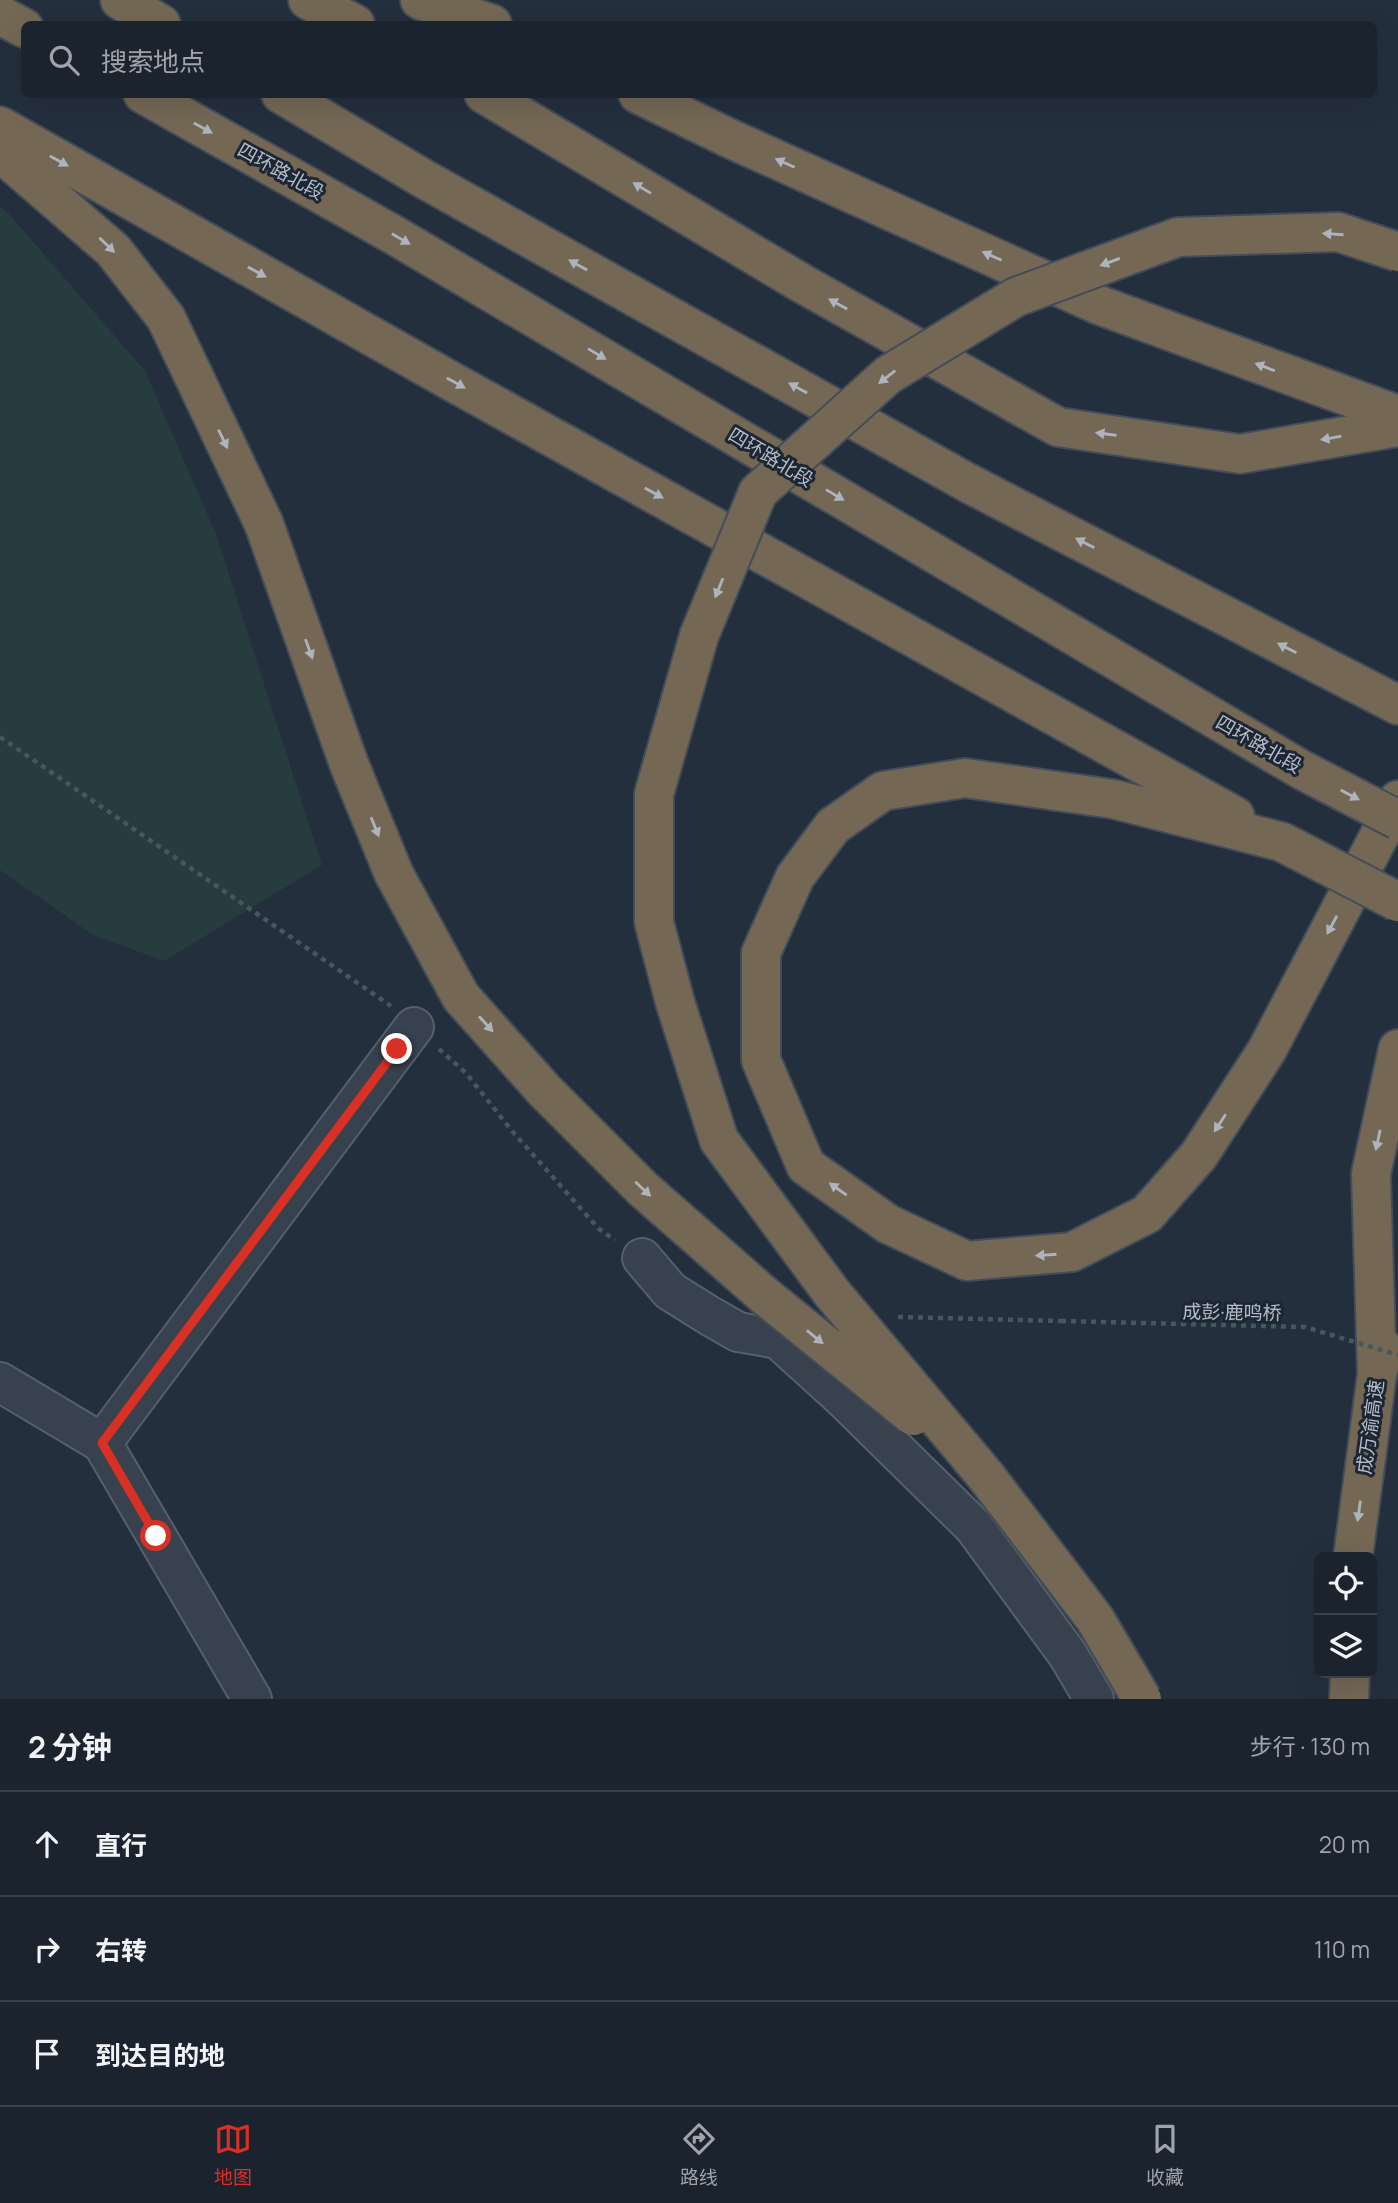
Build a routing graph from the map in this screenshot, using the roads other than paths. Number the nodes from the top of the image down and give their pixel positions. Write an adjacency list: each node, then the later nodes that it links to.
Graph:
1 (120, 0): 5 (highway)
2 (308, 0): 6 (highway)
3 (420, 0): 7 (highway)
4 (0, 15): 8 (highway)
5 (156, 21)
6 (349, 21)
7 (483, 21)
8 (21, 26)
9 (150, 98): 20 (highway, 四环路北段, one-way to 20, bridge)
10 (288, 98): 18 (highway, one-way to 10)
11 (491, 98): 17 (highway, one-way to 11)
12 (646, 98): 16 (highway, one-way to 12)
13 (0, 126): 21 (highway, one-way to 21)
14 (0, 152): 30 (highway, one-way to 30, bridge)
15 (1398, 252): 30 (highway, one-way to 30, bridge)
16 (1398, 415)
17 (1398, 427)
18 (1398, 705)
19 (1398, 800): 21 (highway, one-way to 21)
20 (1398, 820)
21 (1282, 842): 22 (highway, bridge)
22 (1398, 902)
23 (414, 1027): 29 (street)
24 (1398, 1049): 27 (highway, one-way to 27)
25 (642, 1258): 34 (street)
26 (1398, 1300): 27 (highway, 成万渝高速)
27 (1388, 1364): 31 (highway, 成万渝高速, one-way to 31)
28 (0, 1382): 29 (street)
29 (102, 1443): 33 (street)
30 (985, 1475): 35 (highway, bridge)
31 (1354, 1552)
32 (1349, 1678): 36 (highway)
33 (253, 1699)
34 (1094, 1699)
35 (1142, 1699)
36 (1349, 1699)

